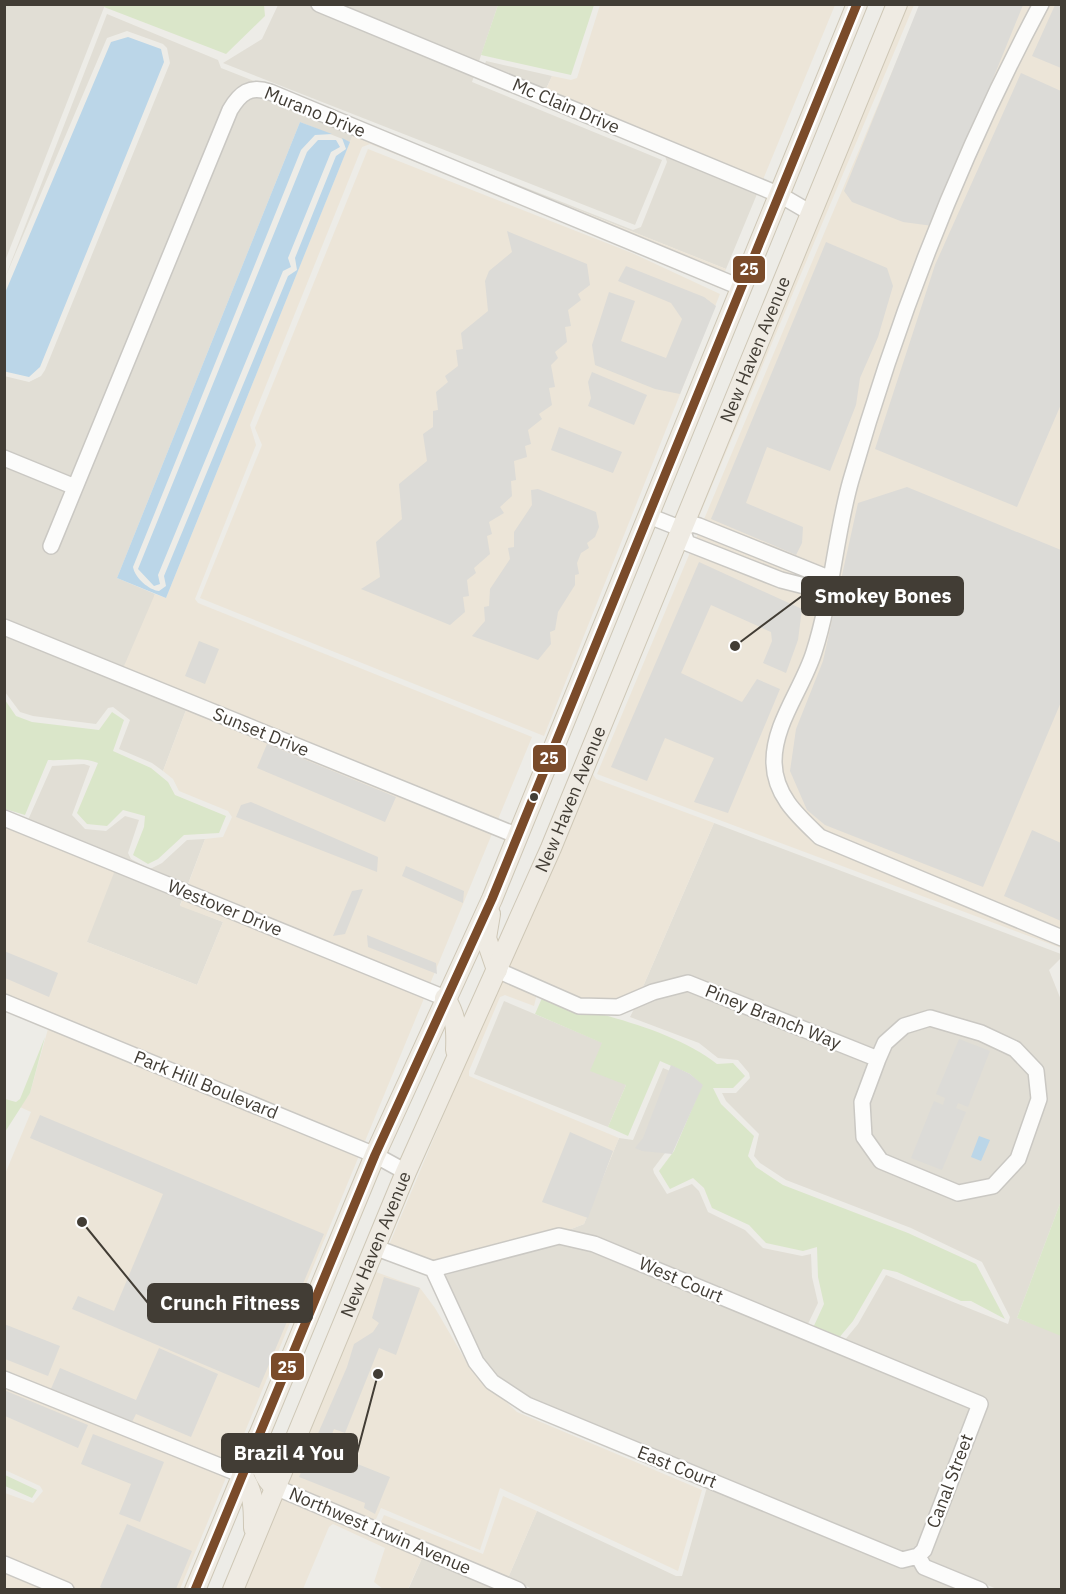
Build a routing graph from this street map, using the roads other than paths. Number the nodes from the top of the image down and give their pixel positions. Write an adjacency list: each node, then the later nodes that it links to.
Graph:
1 (319, 4): 5 (street, Mc Clain Drive)
2 (857, 4): 5 (main road, New Haven Avenue)
3 (897, 4): 6 (main road, New Haven Avenue)
4 (1041, 4): 13 (street)
5 (780, 195): 6 (street, Mc Clain Drive); 7 (main road, New Haven Avenue)
6 (811, 213): 11 (main road, New Haven Avenue)
7 (742, 288): 9 (street, Murano Drive); 10 (main road, New Haven Avenue)
8 (4, 458): 9 (street)
9 (75, 487): 12 (street, Murano Drive)
10 (649, 516): 11 (street); 16 (main road, New Haven Avenue)
11 (682, 529): 13 (street); 19 (main road, New Haven Avenue)
12 (51, 546)
13 (829, 585): 18 (street)
14 (4, 627): 16 (street, Sunset Drive)
15 (4, 818): 20 (street, Westover Drive)
16 (518, 836): 17 (main road, New Haven Avenue)
17 (492, 899): 19 (main road); 20 (main road, New Haven Avenue)
18 (1062, 938)
19 (498, 970): 22 (street, Piney Branch Way); 23 (main road, New Haven Avenue)
20 (445, 998): 23 (main road); 24 (main road, New Haven Avenue)
21 (4, 1002): 24 (street, Park Hill Boulevard)
22 (878, 1059): 22 (street)
23 (455, 1061): 25 (main road, New Haven Avenue)
24 (375, 1155): 25 (street, Park Hill Boulevard); 30 (main road, New Haven Avenue)
25 (406, 1172): 26 (main road, New Haven Avenue)
26 (374, 1247): 27 (street); 32 (main road, New Haven Avenue)
27 (433, 1269): 29 (street, West Court); 34 (street, East Court)
28 (4, 1379): 31 (street)
29 (980, 1404): 34 (street, Canal Street)
30 (258, 1434): 31 (main road, New Haven Avenue); 32 (main road)
31 (242, 1475): 33 (main road); 36 (main road, New Haven Avenue)
32 (275, 1487): 33 (main road, New Haven Avenue); 39 (street, Northwest Irwin Avenue)
33 (254, 1540): 38 (main road, New Haven Avenue)
34 (918, 1556): 40 (street)
35 (4, 1564): 37 (street)
36 (195, 1589)
37 (66, 1590)
38 (233, 1590)
39 (518, 1590)
40 (980, 1590)

